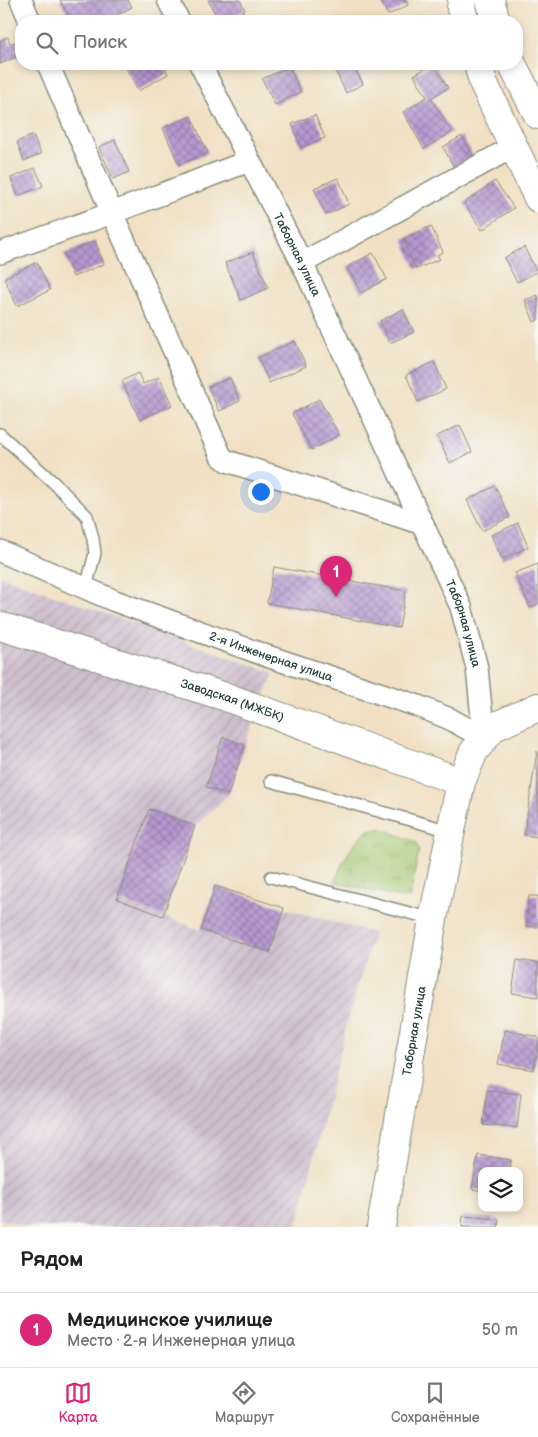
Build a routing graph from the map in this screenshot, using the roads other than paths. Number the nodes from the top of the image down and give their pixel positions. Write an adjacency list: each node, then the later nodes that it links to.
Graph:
1 (21, 0): 5 (street)
2 (168, 0): 6 (street)
3 (462, 0): 7 (street)
4 (490, 0): 8 (street)
5 (27, 15)
6 (176, 15)
7 (463, 15)
8 (494, 15)
9 (51, 70): 17 (street)
10 (203, 70): 15 (street, Таборная улица)
11 (480, 70): 14 (street)
12 (515, 70): 13 (street)
13 (538, 115)
14 (513, 147): 16 (street); 19 (street)
15 (249, 160): 17 (street); 19 (street, Таборная улица)
16 (538, 198)
17 (112, 213): 18 (street); 21 (street)
18 (0, 253)
19 (302, 263): 21 (street, Таборная улица)
20 (0, 434): 23 (lane)
21 (423, 524): 26 (street, Таборная улица)
22 (0, 551): 23 (street, 2-я Инженерная улица)
23 (86, 588): 26 (street, 2-я Инженерная улица)
24 (0, 626): 28 (street, Заводская (МЖБК))
25 (538, 707): 26 (street)
26 (484, 738): 28 (street, Таборная улица)
27 (272, 781): 29 (lane)
28 (460, 782): 29 (street, Таборная улица)
29 (450, 831): 31 (street, Таборная улица)
30 (271, 877): 31 (lane)
31 (433, 919): 32 (street, Таборная улица)
32 (381, 1227)

